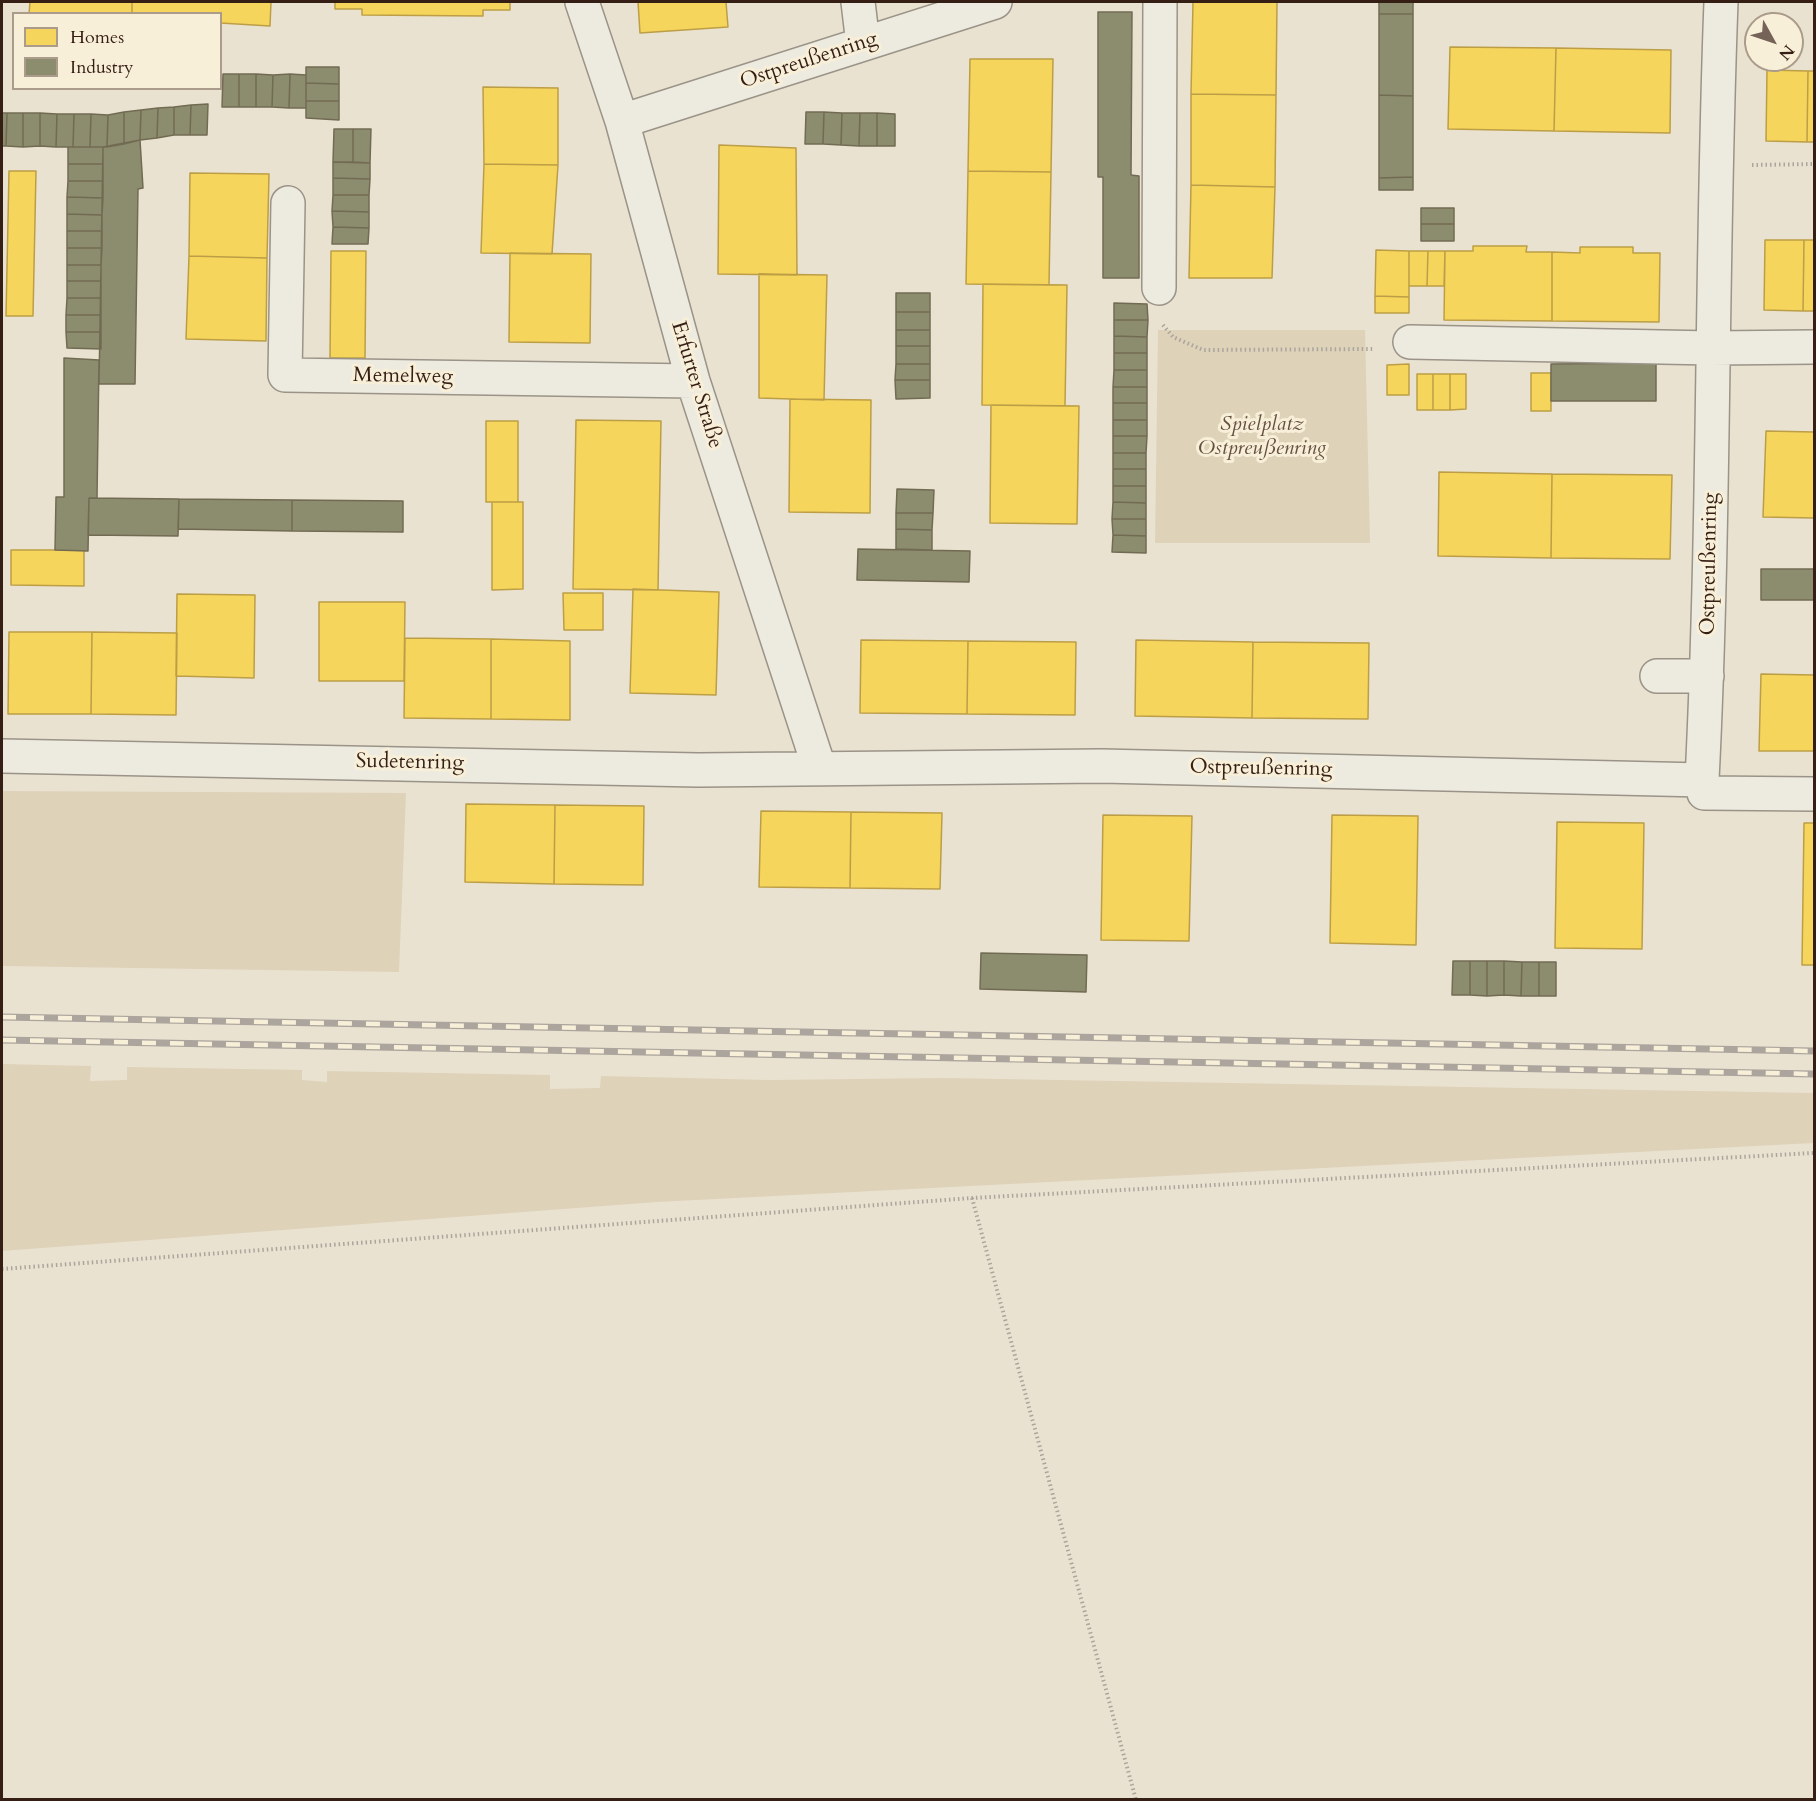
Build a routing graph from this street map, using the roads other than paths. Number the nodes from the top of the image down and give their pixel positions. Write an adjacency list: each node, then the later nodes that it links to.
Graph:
1 (582, 2): 7 (street, Erfurter Straße)
2 (858, 2): 6 (street)
3 (995, 2): 6 (street, Ostpreußenring)
4 (1160, 2): 9 (street)
5 (1721, 2): 12 (street, Ostpreußenring)
6 (863, 44): 7 (street, Ostpreußenring)
7 (622, 121): 13 (street, Erfurter Straße)
8 (288, 203): 13 (street, Memelweg)
9 (1159, 288)
10 (1410, 342): 12 (street)
11 (1815, 347): 12 (street)
12 (1712, 348): 15 (street, Ostpreußenring)
13 (693, 381): 17 (street, Erfurter Straße)
14 (1657, 676): 15 (street)
15 (1707, 676): 18 (street, Ostpreußenring)
16 (2, 756): 17 (street, Sudetenring)
17 (819, 767): 18 (street, Ostpreußenring)
18 (1702, 780): 19 (street)
19 (1815, 794)

